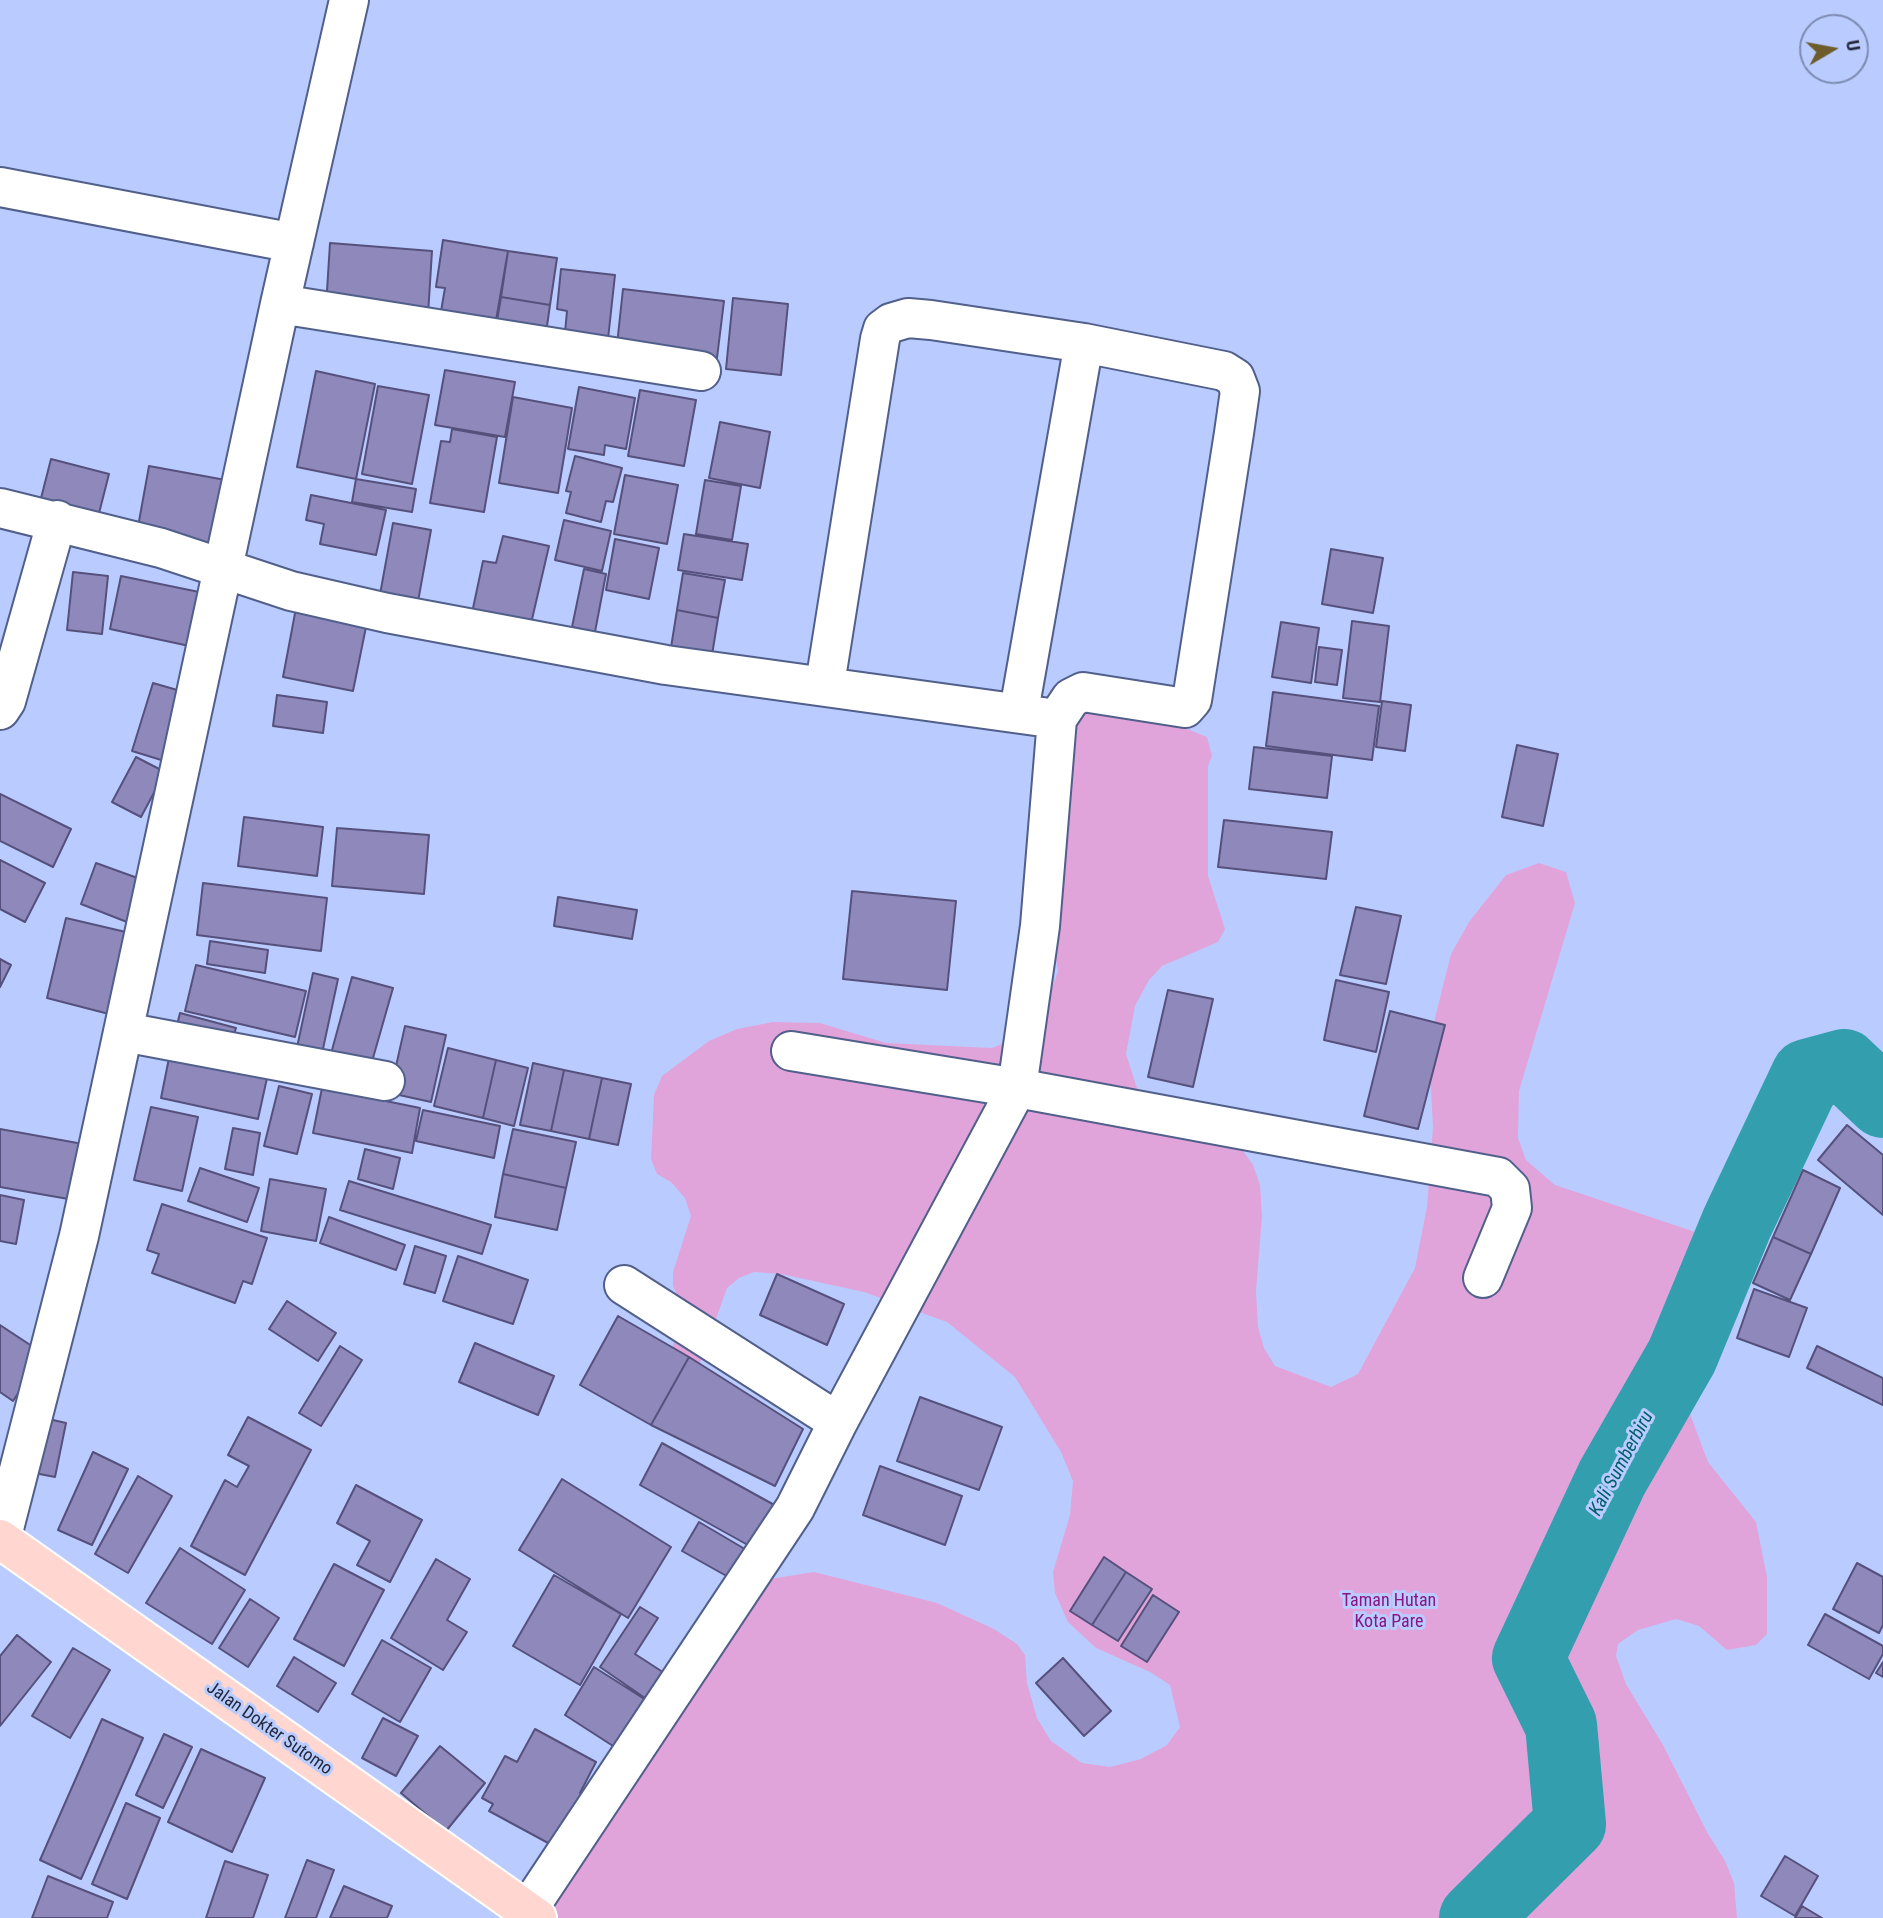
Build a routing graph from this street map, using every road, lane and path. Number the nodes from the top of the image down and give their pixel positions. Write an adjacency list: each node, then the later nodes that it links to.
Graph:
1 (349, 0): 3 (street)
2 (0, 187): 3 (street)
3 (294, 243): 4 (street)
4 (280, 304): 6 (street); 9 (street)
5 (1084, 343): 10 (street); 12 (street); 13 (street)
6 (701, 371)
7 (0, 508): 8 (street)
8 (57, 520): 9 (street); 11 (street)
9 (224, 567): 10 (street); 14 (street)
10 (825, 684): 12 (street)
11 (0, 709)
12 (1020, 711): 13 (street)
13 (1057, 719): 17 (street)
14 (124, 1032): 16 (street); 21 (street)
15 (791, 1051): 17 (street)
16 (385, 1081)
17 (1017, 1088): 18 (street); 20 (street)
18 (1483, 1278)
19 (624, 1285): 20 (street)
20 (838, 1422): 22 (street)
21 (0, 1539): 22 (main road, Jalan Dokter Sutomo)
22 (532, 1914)

